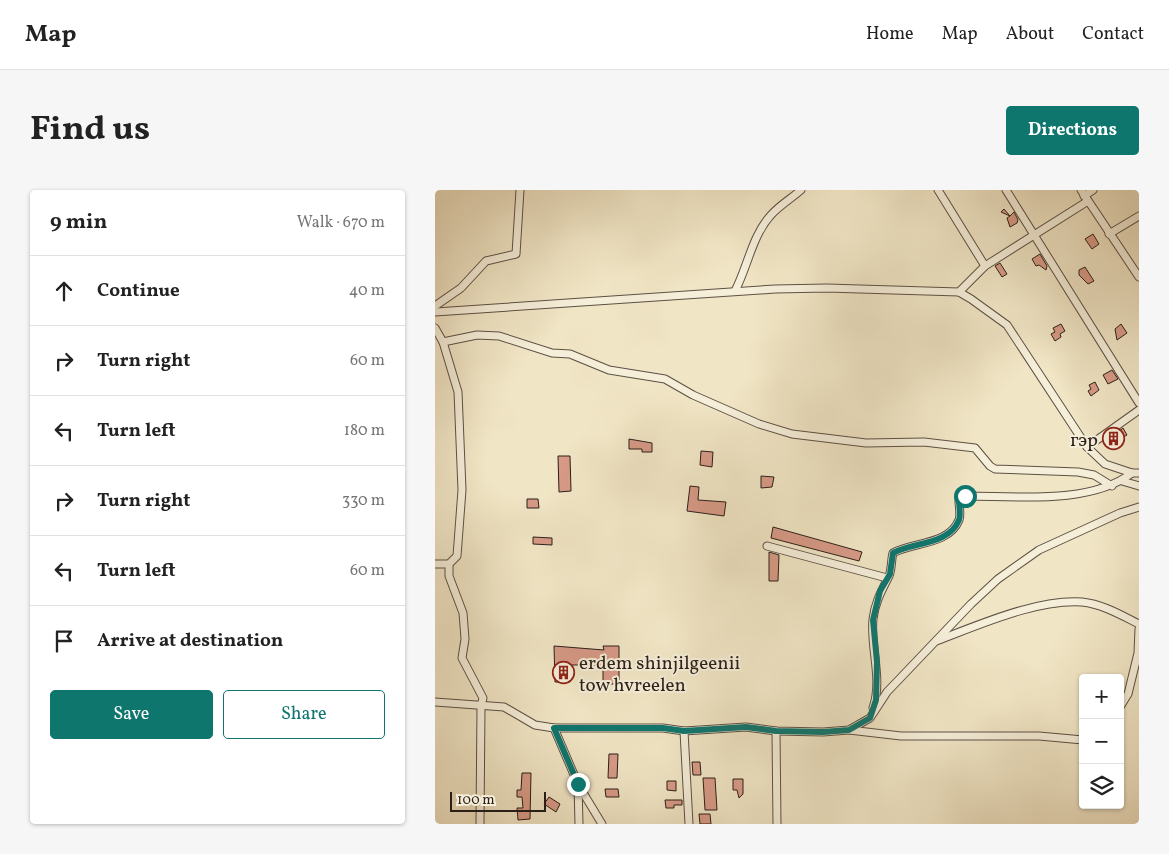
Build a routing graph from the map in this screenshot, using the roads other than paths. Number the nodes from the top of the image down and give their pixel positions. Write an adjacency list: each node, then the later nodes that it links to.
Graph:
1 (521, 190): 15 (street)
2 (801, 190): 13 (street)
3 (939, 190): 10 (street)
4 (1006, 190): 9 (street)
5 (1093, 190): 6 (street)
6 (1084, 196): 8 (street); 9 (street)
7 (1139, 216): 8 (street)
8 (1109, 234): 11 (street)
9 (1033, 235): 10 (street); 19 (street)
10 (985, 266): 14 (street)
11 (1137, 268): 12 (street)
12 (1139, 276)
13 (735, 291): 14 (street); 16 (street)
14 (959, 292): 21 (street)
15 (435, 306)
16 (435, 312)
17 (435, 328): 18 (street)
18 (443, 342): 24 (street); 29 (street)
19 (1139, 403)
20 (1139, 410): 21 (street)
21 (1087, 446): 22 (street)
22 (1136, 473): 23 (street)
23 (1122, 481): 24 (street); 25 (street)
24 (1112, 486): 30 (street)
25 (1139, 486)
26 (1139, 507): 33 (street)
27 (767, 546): 30 (street)
28 (435, 564): 29 (street)
29 (449, 564): 36 (street)
30 (887, 578): 37 (street)
31 (1139, 624): 33 (street)
32 (1139, 629): 34 (street)
33 (934, 642): 37 (street)
34 (1124, 700)
35 (435, 702): 36 (street)
36 (481, 706): 38 (street); 44 (street)
37 (870, 718): 39 (street)
38 (554, 728): 40 (street); 43 (street)
39 (849, 730): 41 (street); 42 (street)
40 (684, 731): 41 (street); 47 (street)
41 (776, 731): 48 (street)
42 (1079, 740)
43 (578, 784): 45 (street); 46 (street)
44 (480, 824)
45 (579, 824)
46 (602, 824)
47 (689, 824)
48 (777, 824)

